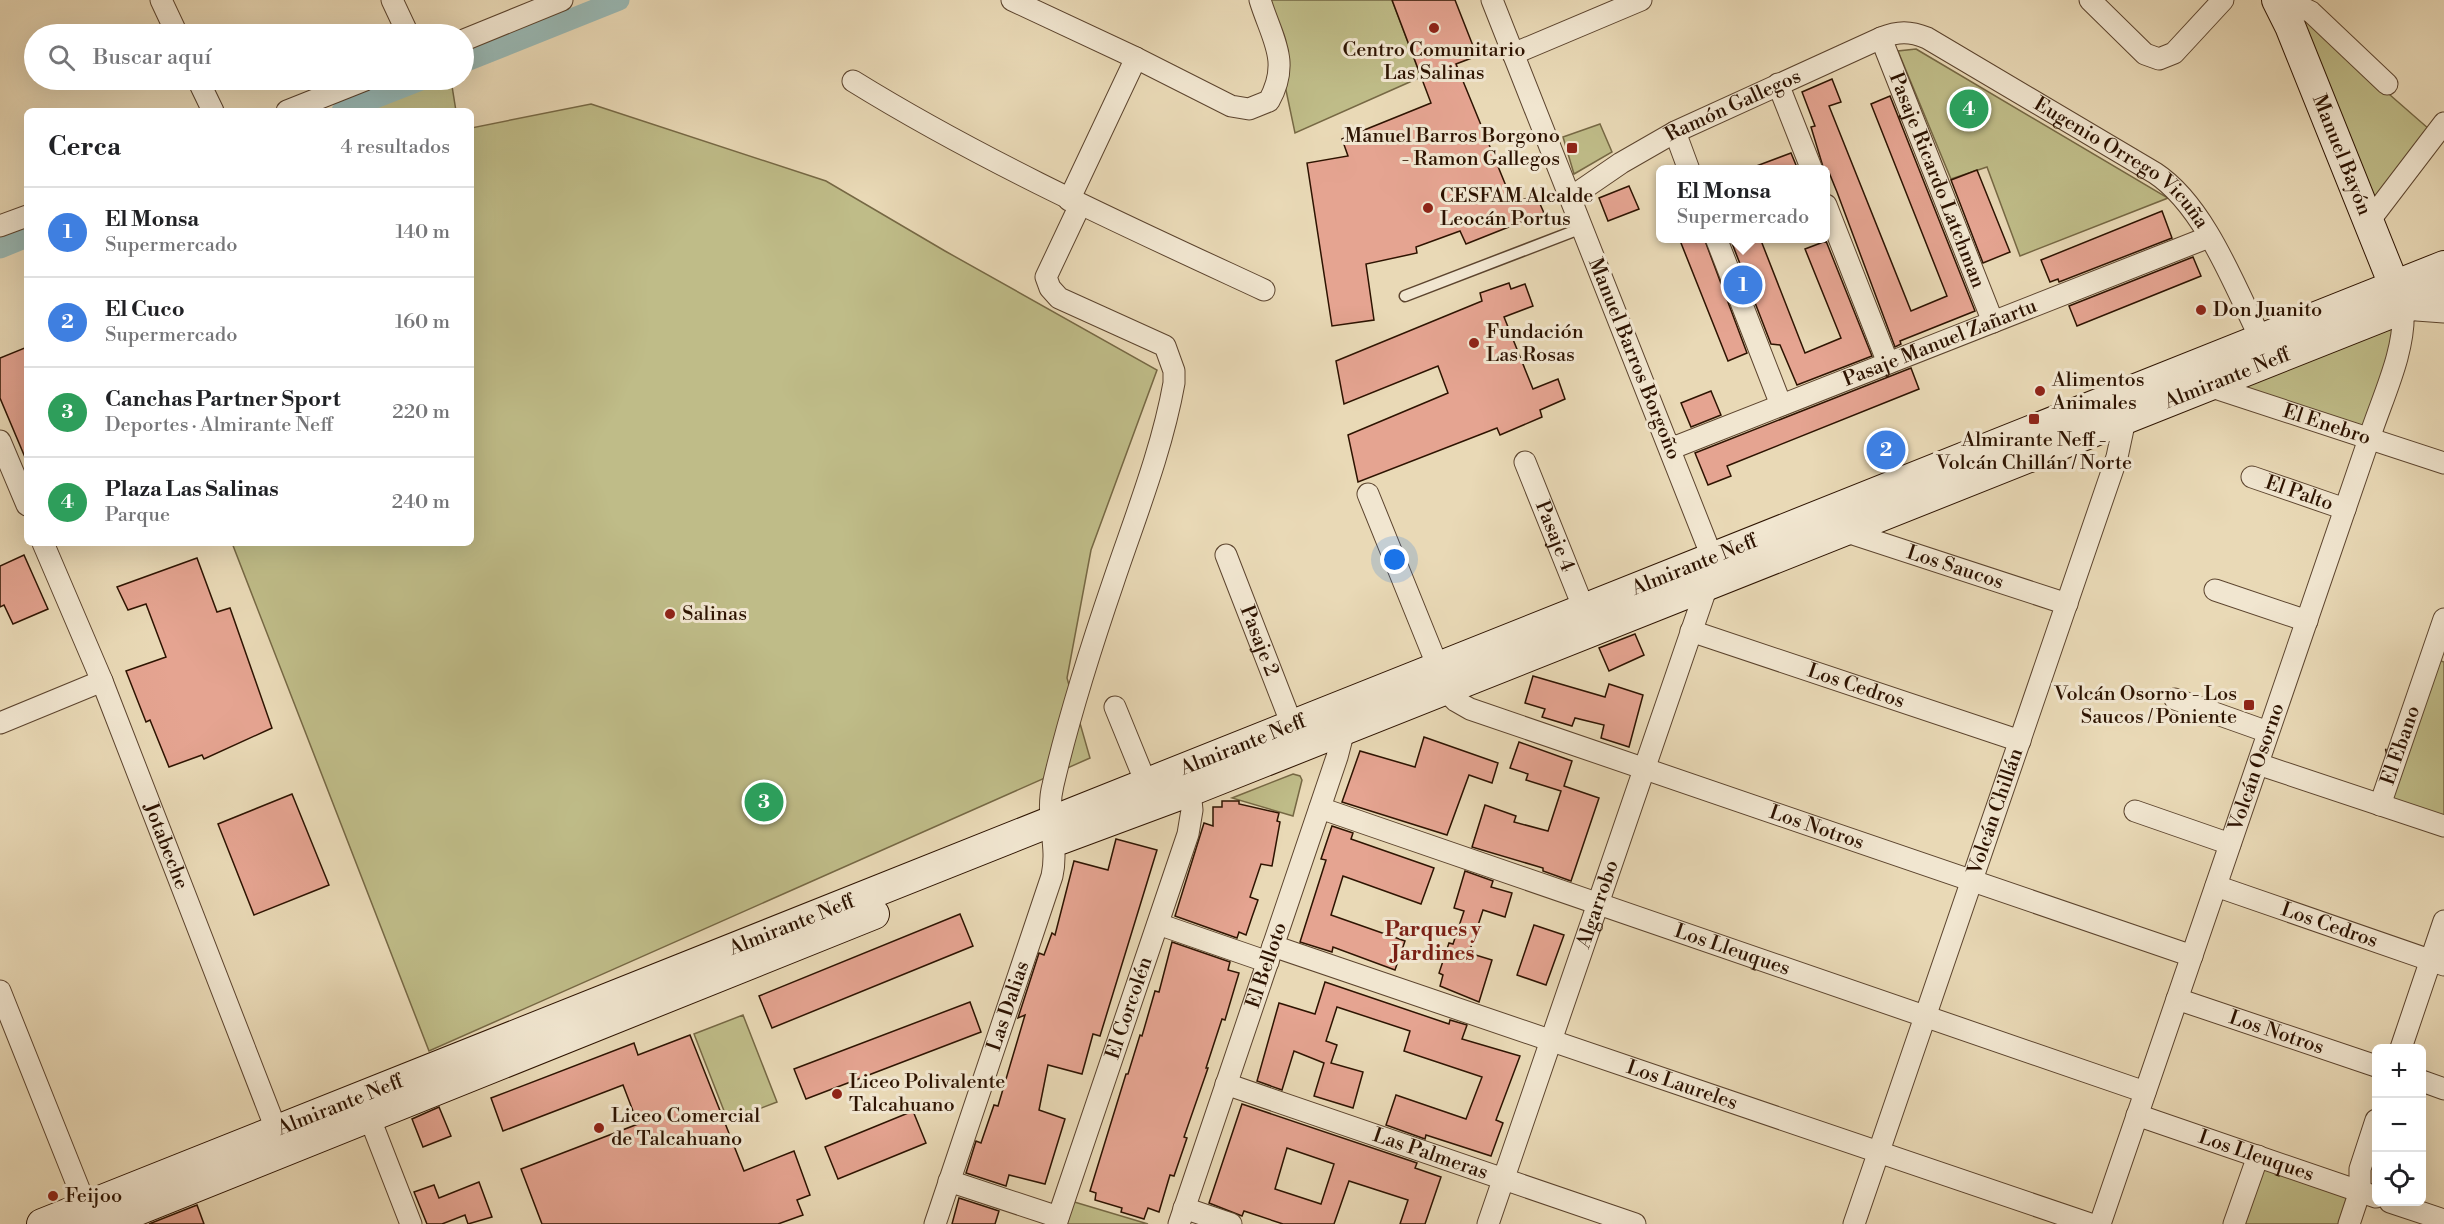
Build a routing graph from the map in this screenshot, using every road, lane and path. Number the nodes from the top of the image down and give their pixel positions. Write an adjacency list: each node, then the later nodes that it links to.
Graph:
1 (161, 0): 11 (street)
2 (392, 0): 12 (street)
3 (562, 0): 14 (street)
4 (1012, 0): 17 (street)
5 (1260, 0): 17 (street)
6 (1492, 0): 16 (street, Manuel Barros Borgoño)
7 (1641, 0): 16 (street)
8 (2090, 0): 9 (street)
9 (2223, 0)
10 (2278, 1): 20 (street, Manuel Bayón); 33 (street, Manuel Bayón)
11 (172, 24)
12 (403, 24)
13 (1903, 32): 15 (street, Ramón Gallegos); 36 (street, Eugenio Orrego Vicuña)
14 (474, 36)
15 (1881, 38): 19 (street, Ramón Gallegos); 44 (street, Pasaje Ricardo Latchman)
16 (1513, 54): 29 (street, Manuel Barros Borgoño)
17 (1136, 58): 30 (street)
18 (853, 81): 30 (street)
19 (1778, 84): 26 (street, Ramón Gallegos); 28 (street)
20 (2387, 84)
21 (203, 90): 23 (street)
22 (340, 90): 24 (street)
23 (212, 108)
24 (295, 108)
25 (2444, 123): 33 (street)
26 (1675, 132): 27 (street); 29 (street, Ramón Gallegos)
27 (1687, 165)
28 (1810, 165)
29 (1570, 198): 35 (street, Manuel Barros Borgoño)
30 (1074, 202): 39 (street); 88 (street, Las Dalias)
31 (1830, 215): 46 (street)
32 (24, 217): 34 (street)
33 (2370, 220): 42 (street, Manuel Bayón)
34 (0, 226)
35 (1582, 228): 41 (lane); 52 (street, Manuel Barros Borgoño)
36 (2210, 237): 44 (street, Pasaje Manuel Zañartu); 45 (street, Eugenio Orrego Vicuña)
37 (1718, 243): 48 (street)
38 (2444, 266): 42 (street, Almirante Neff)
39 (1264, 290)
40 (2444, 292): 42 (street, Almirante Neff)
41 (1405, 296)
42 (2400, 297): 43 (street); 45 (street, Almirante Neff); 50 (street, Volcán Osorno)
43 (2444, 312)
44 (1993, 322): 46 (street, Pasaje Manuel Zañartu)
45 (2266, 350): 47 (street, Almirante Neff); 49 (street, Almirante Neff)
46 (1888, 363): 48 (street, Pasaje Manuel Zañartu)
47 (2210, 386): 49 (street, Almirante Neff); 50 (street, El Enebro)
48 (1781, 405): 52 (street, Pasaje Manuel Zañartu)
49 (2119, 408): 59 (street, Almirante Neff); 62 (street, Almirante Neff); 65 (street, Volcán Chillán)
50 (2369, 439): 54 (street, El Enebro); 58 (street, Volcán Osorno)
51 (0, 441): 57 (street)
52 (1670, 449): 62 (street, Manuel Barros Borgoño)
53 (1525, 462): 66 (street, Pasaje 4)
54 (2444, 464)
55 (2252, 477): 58 (street, El Palto)
56 (1368, 494): 71 (street)
57 (24, 498)
58 (2345, 509): 68 (street, Volcán Osorno)
59 (1844, 531): 63 (street, Almirante Neff); 65 (street, Los Saucos)
60 (44, 546): 72 (street, Jotabeche)
61 (1226, 555): 77 (street, Pasaje 2)
62 (1712, 557): 63 (street); 66 (street, Almirante Neff)
63 (1707, 586): 69 (street, Algarrobo); 71 (street, Almirante Neff)
64 (2215, 590): 68 (street)
65 (2067, 604): 79 (street, Volcán Chillán)
66 (1584, 609): 71 (street, Almirante Neff)
67 (2444, 619): 70 (street, El Ébano)
68 (2307, 621): 78 (street, Volcán Osorno)
69 (1691, 631): 79 (street, Los Cedros); 81 (street, Algarrobo)
70 (2438, 658): 84 (street, El Ébano)
71 (1442, 678): 75 (street, Almirante Neff); 81 (street, Los Notros)
72 (102, 681): 76 (street); 111 (street, Jotabeche)
73 (2175, 699): 78 (street)
74 (1115, 707): 82 (street)
75 (1340, 718): 77 (street, Almirante Neff); 83 (street, Almirante Neff); 85 (street, El Belloto)
76 (0, 723)
77 (1292, 725): 82 (street, Almirante Neff)
78 (2268, 732): 80 (street, Volcán Osorno)
79 (2020, 741): 90 (street, Volcán Chillán)
80 (2258, 764): 84 (street); 89 (street, Volcán Osorno)
81 (1645, 768): 90 (street, Los Notros); 92 (street, Algarrobo)
82 (1146, 783): 88 (street, Almirante Neff)
83 (1190, 791): 88 (street, Almirante Neff); 94 (street, El Corcolén)
84 (2380, 805): 87 (street)
85 (1320, 808): 92 (street, Los Lleuques); 95 (street, El Belloto)
86 (2135, 811): 89 (street)
87 (2444, 826)
88 (1053, 831): 108 (street, Almirante Neff); 115 (street, Las Dalias)
89 (2230, 844): 91 (street, Volcán Osorno)
90 (1972, 880): 96 (street, Los Notros); 100 (street, Volcán Chillán)
91 (2216, 886): 96 (street, Volcán Osorno); 97 (street, Los Cedros)
92 (1598, 904): 100 (street, Los Lleuques); 101 (street, Algarrobo)
93 (2444, 921): 97 (street)
94 (1158, 924): 95 (street, Los Laureles); 121 (street, El Corcolén)
95 (1270, 954): 101 (street, Los Laureles); 105 (street, El Belloto)
96 (2192, 956): 99 (street, Volcán Osorno)
97 (2437, 962): 102 (street)
98 (0, 991): 119 (street)
99 (2177, 999): 103 (street, Los Notros); 107 (street, Volcán Osorno)
100 (1926, 1016): 107 (street, Los Lleuques); 112 (street, Volcán Chillán)
101 (1551, 1041): 112 (street, Los Laureles); 114 (street, Algarrobo)
102 (2403, 1044)
103 (2372, 1065)
104 (2426, 1083): 106 (street)
105 (1226, 1084): 114 (street, Las Palmeras); 118 (street, El Belloto)
106 (2444, 1089)
107 (2145, 1092): 109 (street, Volcán Osorno)
108 (365, 1107): 111 (street, Almirante Neff); 123 (street)
109 (2137, 1115): 113 (street, Los Lleuques); 130 (street, Volcán Osorno)
110 (2372, 1132): 116 (street)
111 (281, 1141): 119 (street, Almirante Neff)
112 (1879, 1152): 128 (street, Volcán Chillán); 129 (street, Los Laureles)
113 (2258, 1156): 116 (street, Los Lleuques); 131 (street)
114 (1504, 1179): 126 (street, Algarrobo); 127 (street, Las Palmeras)
115 (949, 1181): 121 (street); 124 (street, Las Dalias)
116 (2368, 1194): 132 (street)
117 (2402, 1206): 120 (street)
118 (1182, 1216): 125 (street)
119 (94, 1218): 122 (street, Almirante Neff)
120 (2444, 1220)
121 (1057, 1221)
122 (42, 1224)
123 (411, 1224)
124 (935, 1224)
125 (1231, 1224)
126 (1488, 1224)
127 (1635, 1224)
128 (1854, 1224)
129 (2090, 1224)
130 (2100, 1224)
131 (2234, 1224)
132 (2349, 1224)

